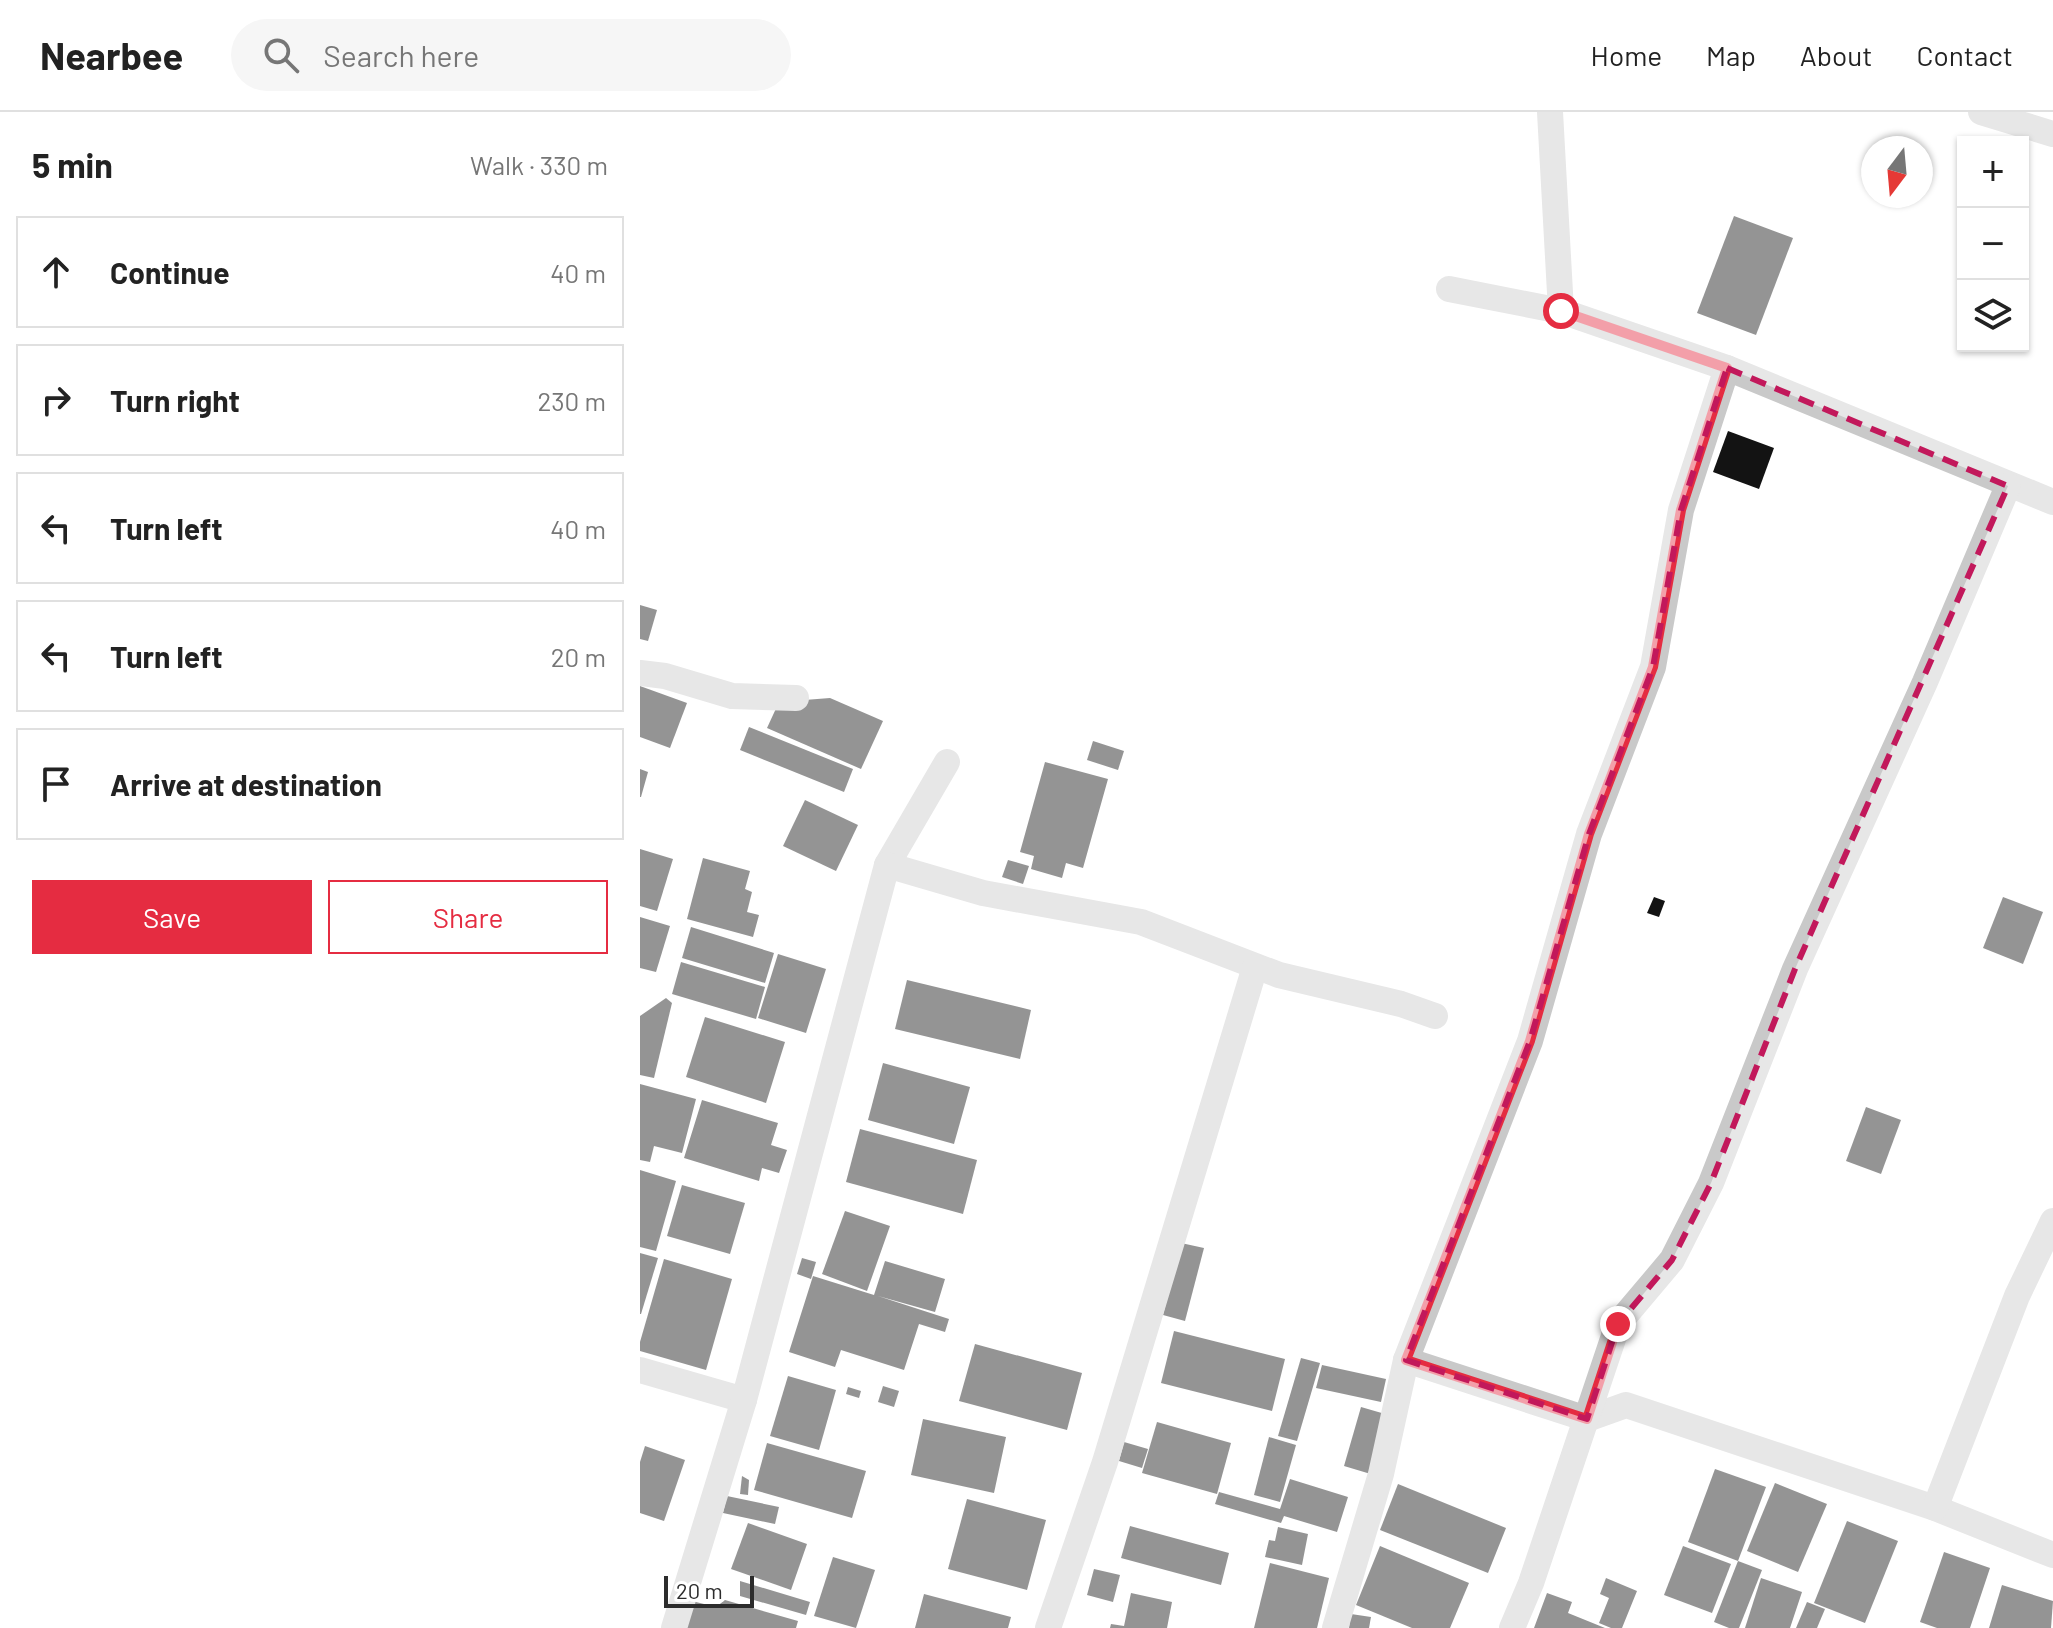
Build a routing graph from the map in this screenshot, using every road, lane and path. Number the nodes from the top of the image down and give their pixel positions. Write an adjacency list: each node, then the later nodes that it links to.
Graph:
1 (1550, 112): 5 (street)
2 (1981, 112): 3 (street)
3 (2053, 134)
4 (1449, 289): 5 (street)
5 (1561, 311): 6 (street)
6 (1727, 368): 7 (street); 16 (street)
7 (2008, 486): 8 (street); 19 (street)
8 (2053, 502)
9 (640, 673): 10 (street)
10 (796, 698)
11 (947, 762): 12 (street)
12 (887, 865): 13 (street); 18 (street)
13 (1255, 967): 14 (street); 23 (street)
14 (1435, 1016)
15 (2053, 1221): 20 (street)
16 (1406, 1360): 19 (street); 24 (street)
17 (640, 1370): 18 (street)
18 (744, 1400): 22 (street)
19 (1587, 1419): 20 (street); 25 (street)
20 (1935, 1508): 21 (street)
21 (2053, 1555)
22 (674, 1628)
23 (1048, 1628)
24 (1335, 1628)
25 (1512, 1628)

